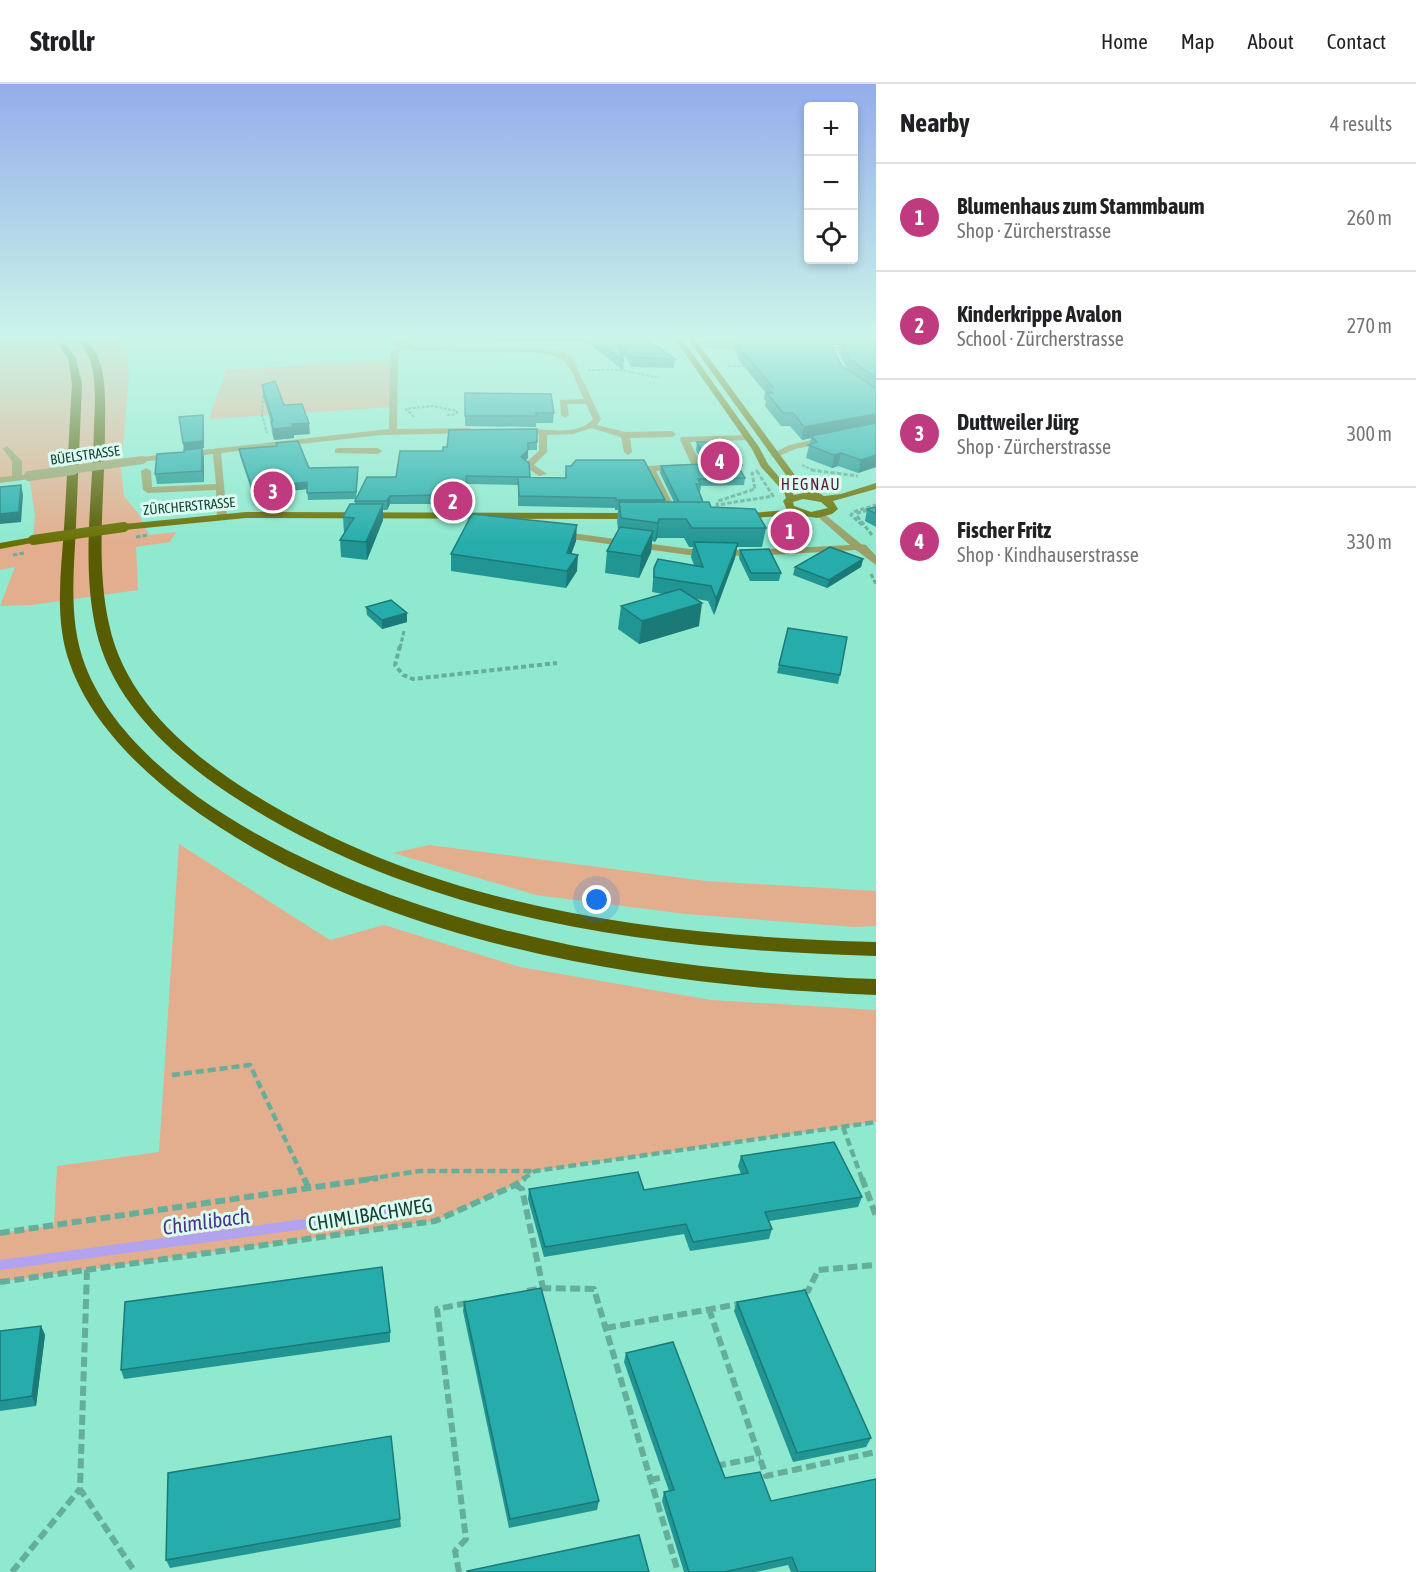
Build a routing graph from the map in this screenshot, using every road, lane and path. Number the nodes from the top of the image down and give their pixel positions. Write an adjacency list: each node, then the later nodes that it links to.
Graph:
1 (76, 404): 61 (highway)
2 (99, 404): 60 (highway)
3 (263, 404): 22 (path)
4 (393, 404): 11 (street)
5 (563, 404): 9 (street)
6 (591, 404): 12 (street)
7 (723, 404): 20 (main road)
8 (738, 404): 21 (main road)
9 (565, 415)
10 (444, 416): 11 (path)
11 (393, 418): 13 (street)
12 (592, 426): 16 (street); 18 (street)
13 (393, 431): 14 (street, BÜELSTRASSE); 22 (street, BÜELSTRASSE)
14 (476, 431)
15 (509, 431): 16 (street)
16 (543, 432): 33 (street)
17 (672, 434): 18 (street)
18 (625, 435): 28 (street)
19 (844, 436): 23 (street)
20 (747, 438): 41 (main road); 51 (street)
21 (765, 441): 23 (street); 29 (main road)
22 (270, 445): 25 (street, BÜELSTRASSE)
23 (792, 447): 29 (street)
24 (6, 449): 35 (street)
25 (216, 451): 35 (street, BÜELSTRASSE, bridge); 38 (street)
26 (338, 451): 27 (street)
27 (378, 451)
28 (628, 452)
29 (775, 455): 40 (main road)
30 (798, 464): 34 (path)
31 (146, 471): 38 (street)
32 (757, 471): 42 (path)
33 (542, 474)
34 (864, 475)
35 (17, 478): 36 (street, BÜELSTRASSE)
36 (0, 480)
37 (876, 486): 40 (main road)
38 (221, 487): 48 (street)
39 (876, 497): 43 (main road)
40 (820, 499): 41 (main road); 43 (main road)
41 (789, 502): 45 (main road); 45 (main road)
42 (717, 505)
43 (833, 506): 47 (main road)
44 (876, 506): 54 (path)
45 (798, 512): 47 (main road)
46 (498, 515): 48 (main road, ZÜRCHERSTRASSE); 49 (main road, ZÜRCHERSTRASSE); 52 (street)
47 (822, 515): 56 (street)
48 (222, 516): 55 (main road, ZÜRCHERSTRASSE, bridge)
49 (650, 516)
50 (662, 516): 51 (main road)
51 (679, 516)
52 (519, 528)
53 (550, 533): 56 (street)
54 (876, 539)
55 (0, 546)
56 (862, 548): 57 (street)
57 (876, 562)
58 (404, 631): 59 (path)
59 (557, 663)
60 (876, 949)
61 (876, 987)
62 (172, 1075): 67 (path)
63 (876, 1122): 64 (path, CHIMLIBACHWEG)
64 (843, 1127): 65 (path, CHIMLIBACHWEG); 68 (path)
65 (535, 1171): 66 (path, CHIMLIBACHWEG); 67 (path)
66 (515, 1185): 71 (path, CHIMLIBACHWEG); 73 (path)
67 (309, 1189): 69 (path)
68 (876, 1216)
69 (0, 1233)
70 (876, 1265): 75 (path)
71 (87, 1270): 72 (path, CHIMLIBACHWEG); 85 (path)
72 (0, 1282)
73 (543, 1287): 74 (path); 79 (path)
74 (521, 1292)
75 (797, 1293)
76 (479, 1300): 88 (path)
77 (742, 1303): 78 (path)
78 (709, 1309): 79 (path); 81 (path)
79 (606, 1328): 84 (path)
80 (876, 1452): 81 (path)
81 (760, 1457): 82 (path)
82 (705, 1468)
83 (672, 1475): 84 (path)
84 (650, 1480): 89 (path)
85 (80, 1489): 86 (path); 87 (path)
86 (12, 1572)
87 (135, 1572)
88 (459, 1572)
89 (678, 1572)

